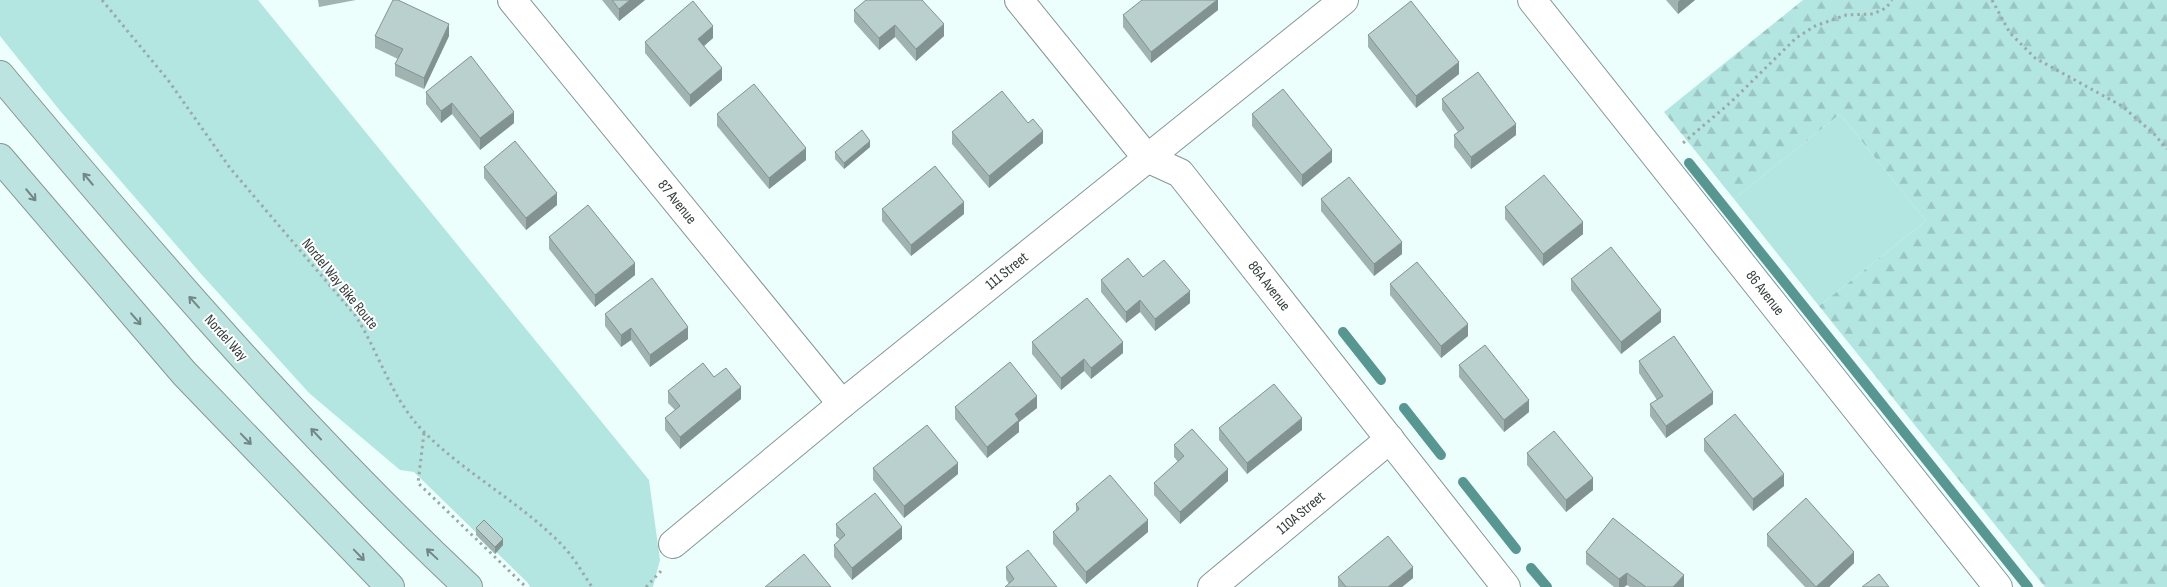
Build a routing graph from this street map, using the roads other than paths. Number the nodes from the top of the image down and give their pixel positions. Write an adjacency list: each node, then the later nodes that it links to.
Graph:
1 (512, 0): 8 (street, 87 Avenue)
2 (1020, 0): 7 (street, 86A Avenue)
3 (1344, 0): 7 (street, 111 Street)
4 (1532, 0): 15 (street, 86 Avenue)
5 (0, 74): 12 (main road, Nordel Way, one-way to 5)
6 (0, 158): 11 (main road, one-way to 11)
7 (1147, 158): 8 (street, 111 Street); 9 (street, 86A Avenue)
8 (842, 404): 10 (street, 111 Street)
9 (1390, 440): 13 (street, 110A Street); 14 (street, 86A Avenue)
10 (673, 544)
11 (390, 587)
12 (468, 587)
13 (1212, 587)
14 (1506, 587)
15 (1998, 587)

